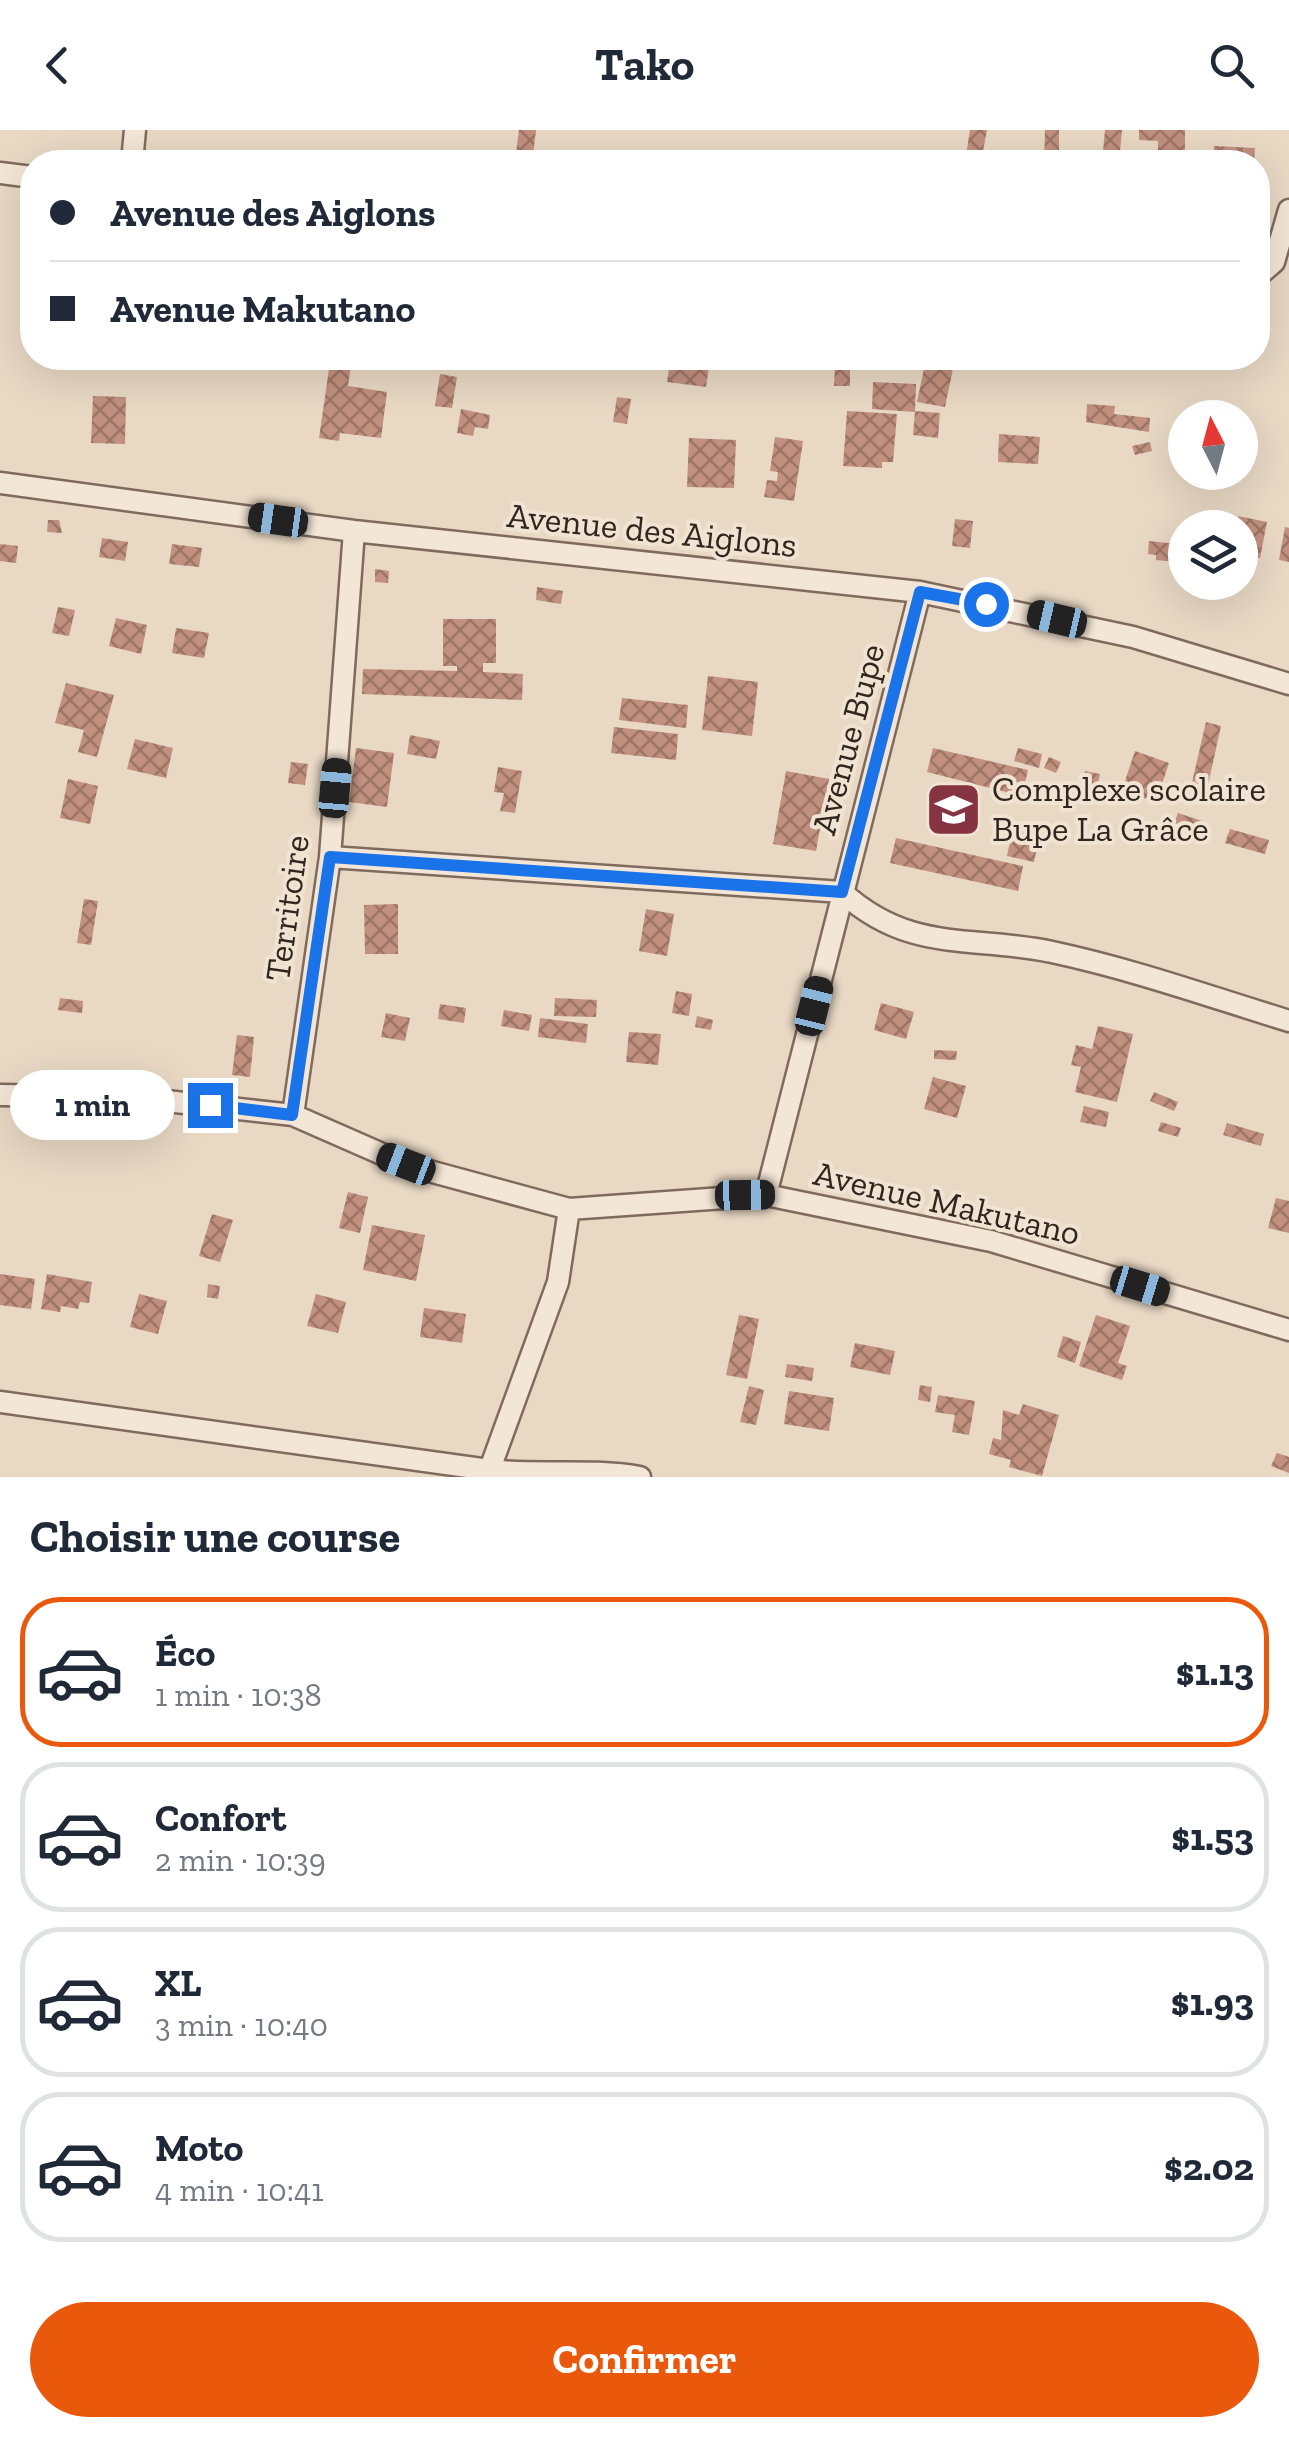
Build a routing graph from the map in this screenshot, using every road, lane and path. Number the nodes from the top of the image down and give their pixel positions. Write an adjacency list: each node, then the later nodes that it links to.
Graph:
1 (1289, 210): 2 (street)
2 (1270, 266)
3 (0, 483): 4 (street, Avenue des Aiglons)
4 (354, 530): 5 (street, Avenue des Aiglons); 7 (street, Territoire)
5 (920, 592): 6 (street, Avenue des Aiglons); 8 (street, Avenue Bupe)
6 (1289, 684)
7 (330, 857): 8 (street); 11 (street, Territoire)
8 (842, 892): 9 (street); 12 (street, Avenue Bupe)
9 (1289, 1020)
10 (0, 1095): 11 (street, Avenue Makutano)
11 (292, 1115): 13 (street, Avenue Makutano)
12 (766, 1195): 13 (street, Avenue Makutano); 14 (street, Avenue Makutano)
13 (569, 1209): 16 (street)
14 (1289, 1330)
15 (0, 1402): 16 (street)
16 (488, 1474): 17 (street)
17 (640, 1477)

